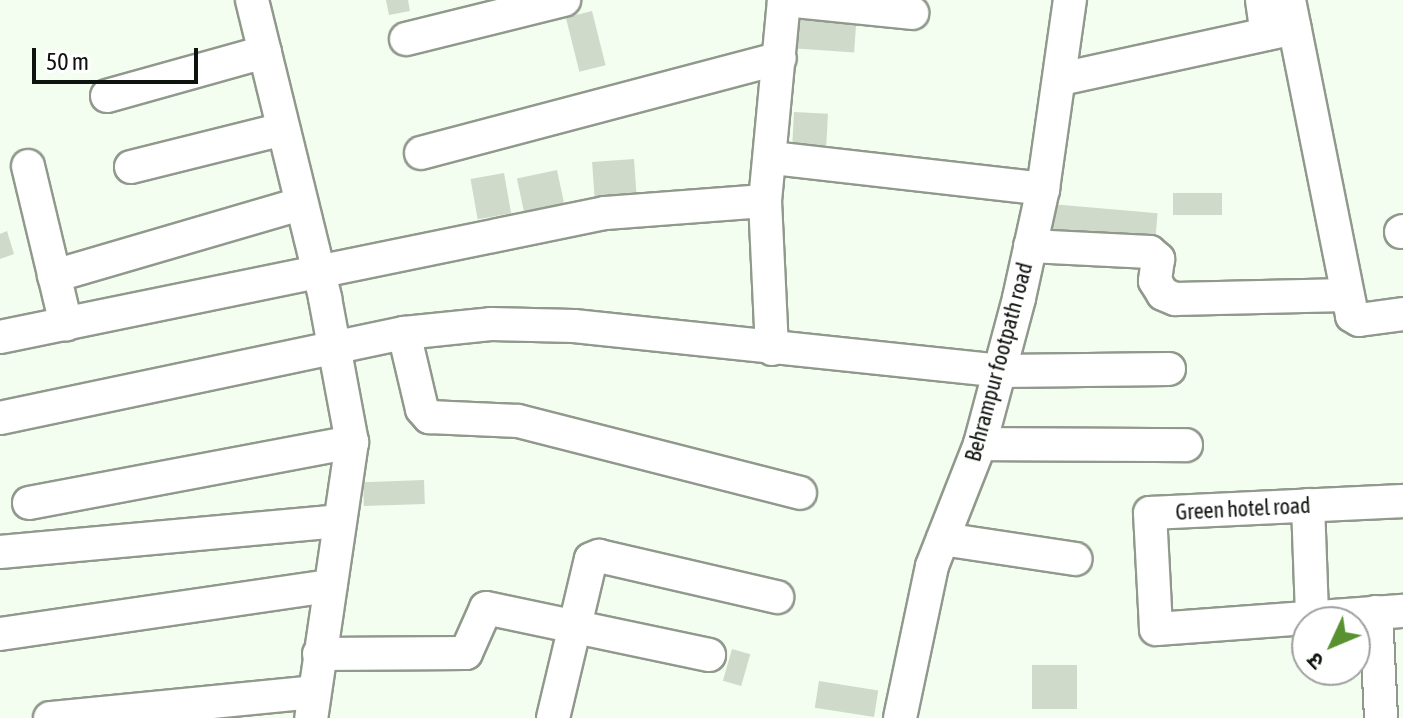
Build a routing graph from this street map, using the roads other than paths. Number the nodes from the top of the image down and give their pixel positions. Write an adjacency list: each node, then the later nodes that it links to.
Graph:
1 (252, 0): 9 (street)
2 (564, 0): 8 (street)
3 (784, 0): 6 (street); 10 (street)
4 (1070, 0): 11 (street, Behrampur footpath road)
5 (1262, 0): 7 (street)
6 (912, 13)
7 (1283, 21): 11 (street); 24 (street)
8 (406, 39)
9 (265, 52): 12 (street); 13 (street)
10 (780, 58): 14 (street); 15 (street)
11 (1061, 79): 18 (street, Behrampur footpath road)
12 (107, 96)
13 (283, 129): 17 (street); 20 (street)
14 (421, 153)
15 (772, 158): 18 (street); 19 (street)
16 (28, 166): 23 (street)
17 (131, 167)
18 (1043, 189): 21 (street, Behrampur footpath road)
19 (765, 201): 22 (street); 29 (street)
20 (301, 204): 22 (street); 23 (street)
21 (1030, 246): 24 (street); 32 (street, Behrampur footpath road)
22 (318, 274): 26 (street); 30 (street)
23 (54, 276): 26 (street)
24 (1347, 295): 25 (street)
25 (1403, 314)
26 (66, 324): 28 (street)
27 (404, 333): 29 (street); 30 (street); 37 (street)
28 (0, 337)
29 (772, 349): 32 (street)
30 (337, 350): 33 (street); 34 (street)
31 (1169, 369): 32 (street)
32 (999, 371): 35 (street, Behrampur footpath road)
33 (0, 418)
34 (352, 442): 39 (street); 41 (street)
35 (980, 444): 36 (street); 42 (street, Behrampur footpath road)
36 (1186, 445)
37 (800, 493)
38 (1403, 501): 40 (street, Green hotel road)
39 (29, 503)
40 (1308, 505): 47 (street); 49 (street, Green hotel road)
41 (339, 521): 43 (street); 45 (street)
42 (943, 539): 44 (street); 57 (street, Behrampur footpath road)
43 (0, 552)
44 (1075, 559)
45 (331, 586): 51 (street); 52 (street)
46 (777, 597): 50 (street)
47 (1312, 606)
48 (1389, 611): 58 (street)
49 (1291, 618)
50 (574, 627): 52 (street); 53 (street); 56 (street)
51 (0, 634)
52 (319, 654): 54 (street)
53 (709, 655)
54 (312, 705): 55 (street)
55 (50, 718)
56 (553, 718)
57 (900, 718)
58 (1381, 718)

